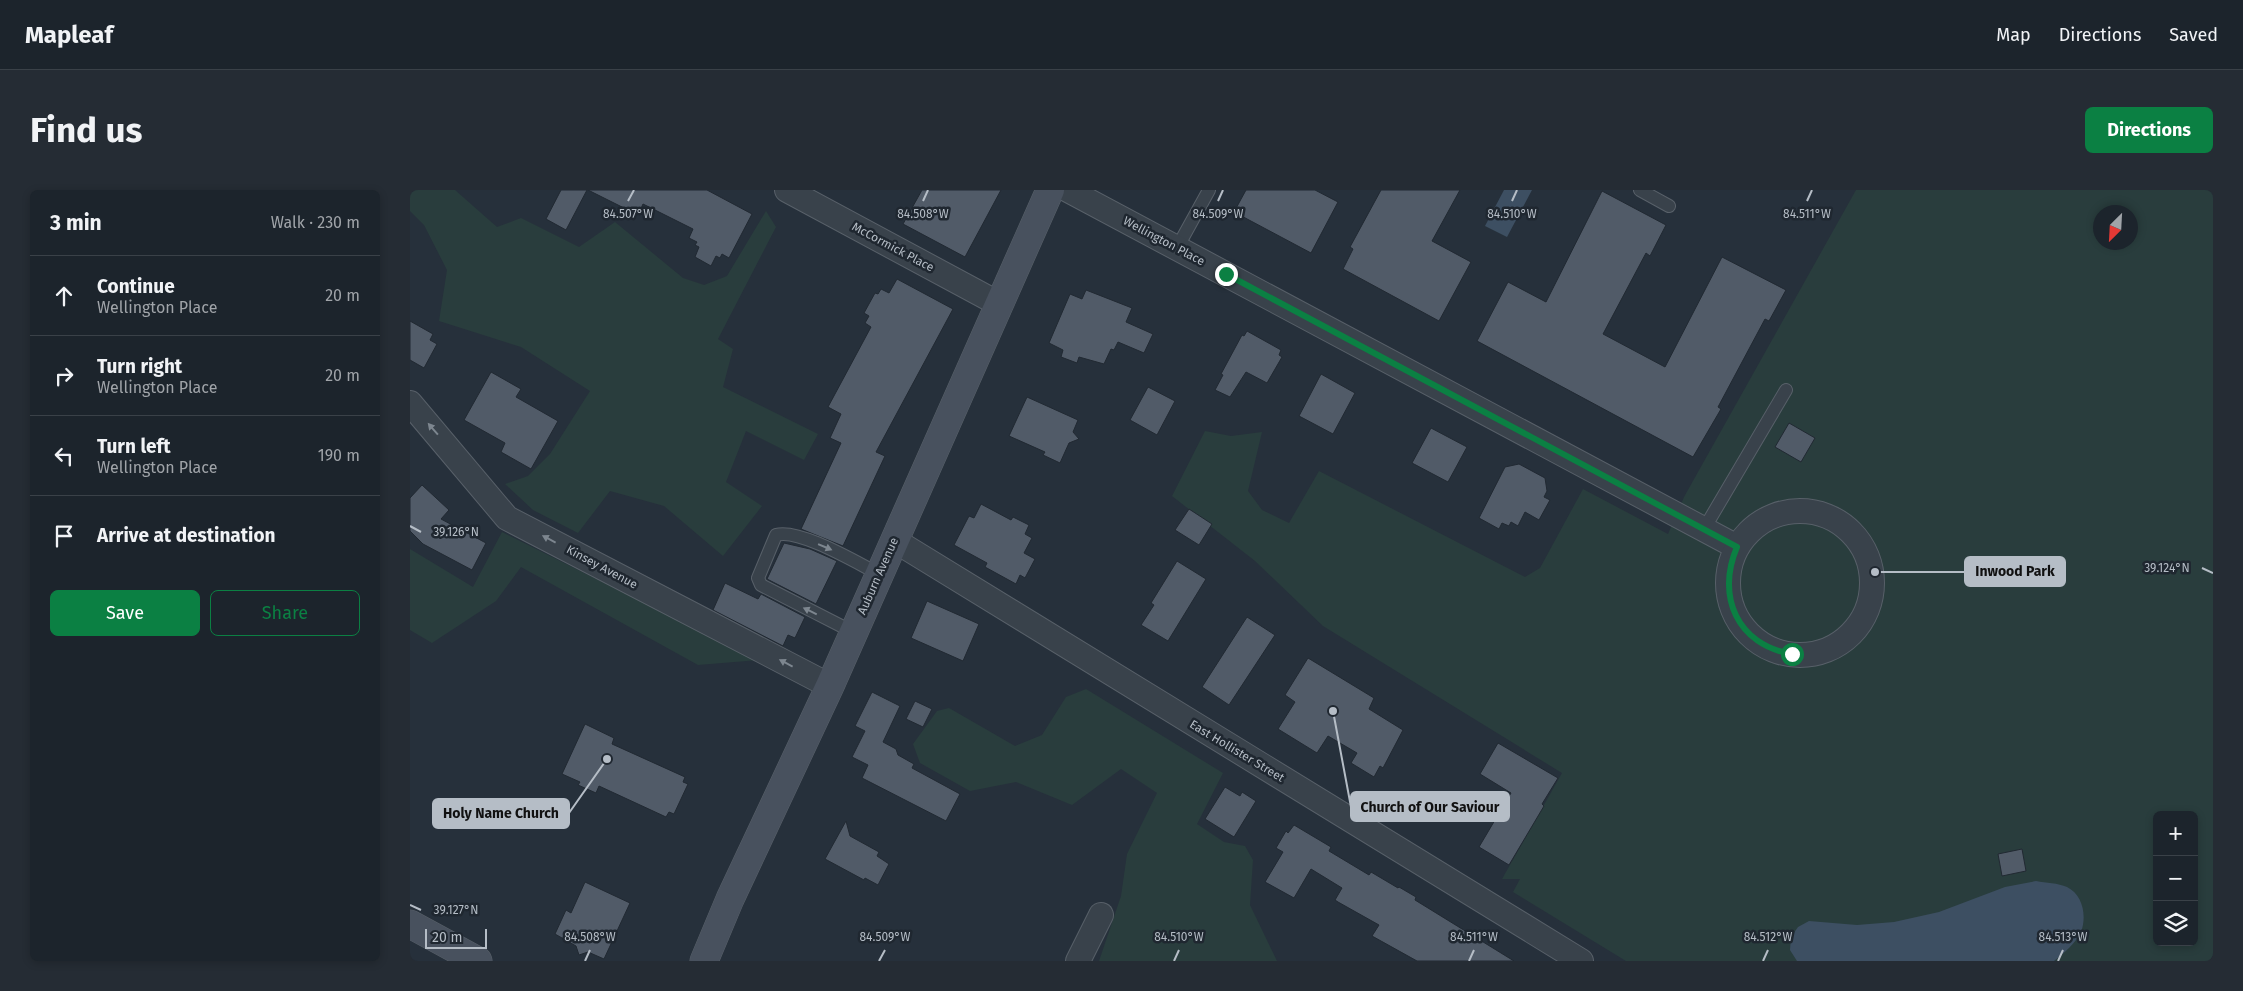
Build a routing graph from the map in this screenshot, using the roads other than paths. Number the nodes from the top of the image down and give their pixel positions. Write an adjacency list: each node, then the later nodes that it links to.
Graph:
1 (787, 190): 8 (street, McCormick Place)
2 (1050, 190): 8 (main road, Auburn Avenue)
3 (1068, 190): 7 (street, Wellington Place)
4 (1209, 190): 7 (lane)
5 (1640, 190): 6 (lane)
6 (1669, 206)
7 (1177, 248): 11 (street, Wellington Place)
8 (999, 304): 12 (main road, Auburn Avenue)
9 (1786, 390): 11 (lane)
10 (410, 402): 16 (street, Kinsey Avenue, one-way to 10)
11 (1704, 529): 13 (street, Wellington Place)
12 (894, 540): 14 (main road, Auburn Avenue); 22 (street, East Hollister Street)
13 (1737, 547): 13 (street)
14 (879, 574): 15 (main road, Auburn Avenue); 15 (lane, one-way to 14)
15 (853, 632): 16 (main road, Auburn Avenue)
16 (830, 686): 20 (main road, Auburn Avenue)
17 (1101, 914): 21 (street)
18 (410, 924): 19 (main road)
19 (478, 961)
20 (704, 961)
21 (1078, 961)
22 (1581, 961)

